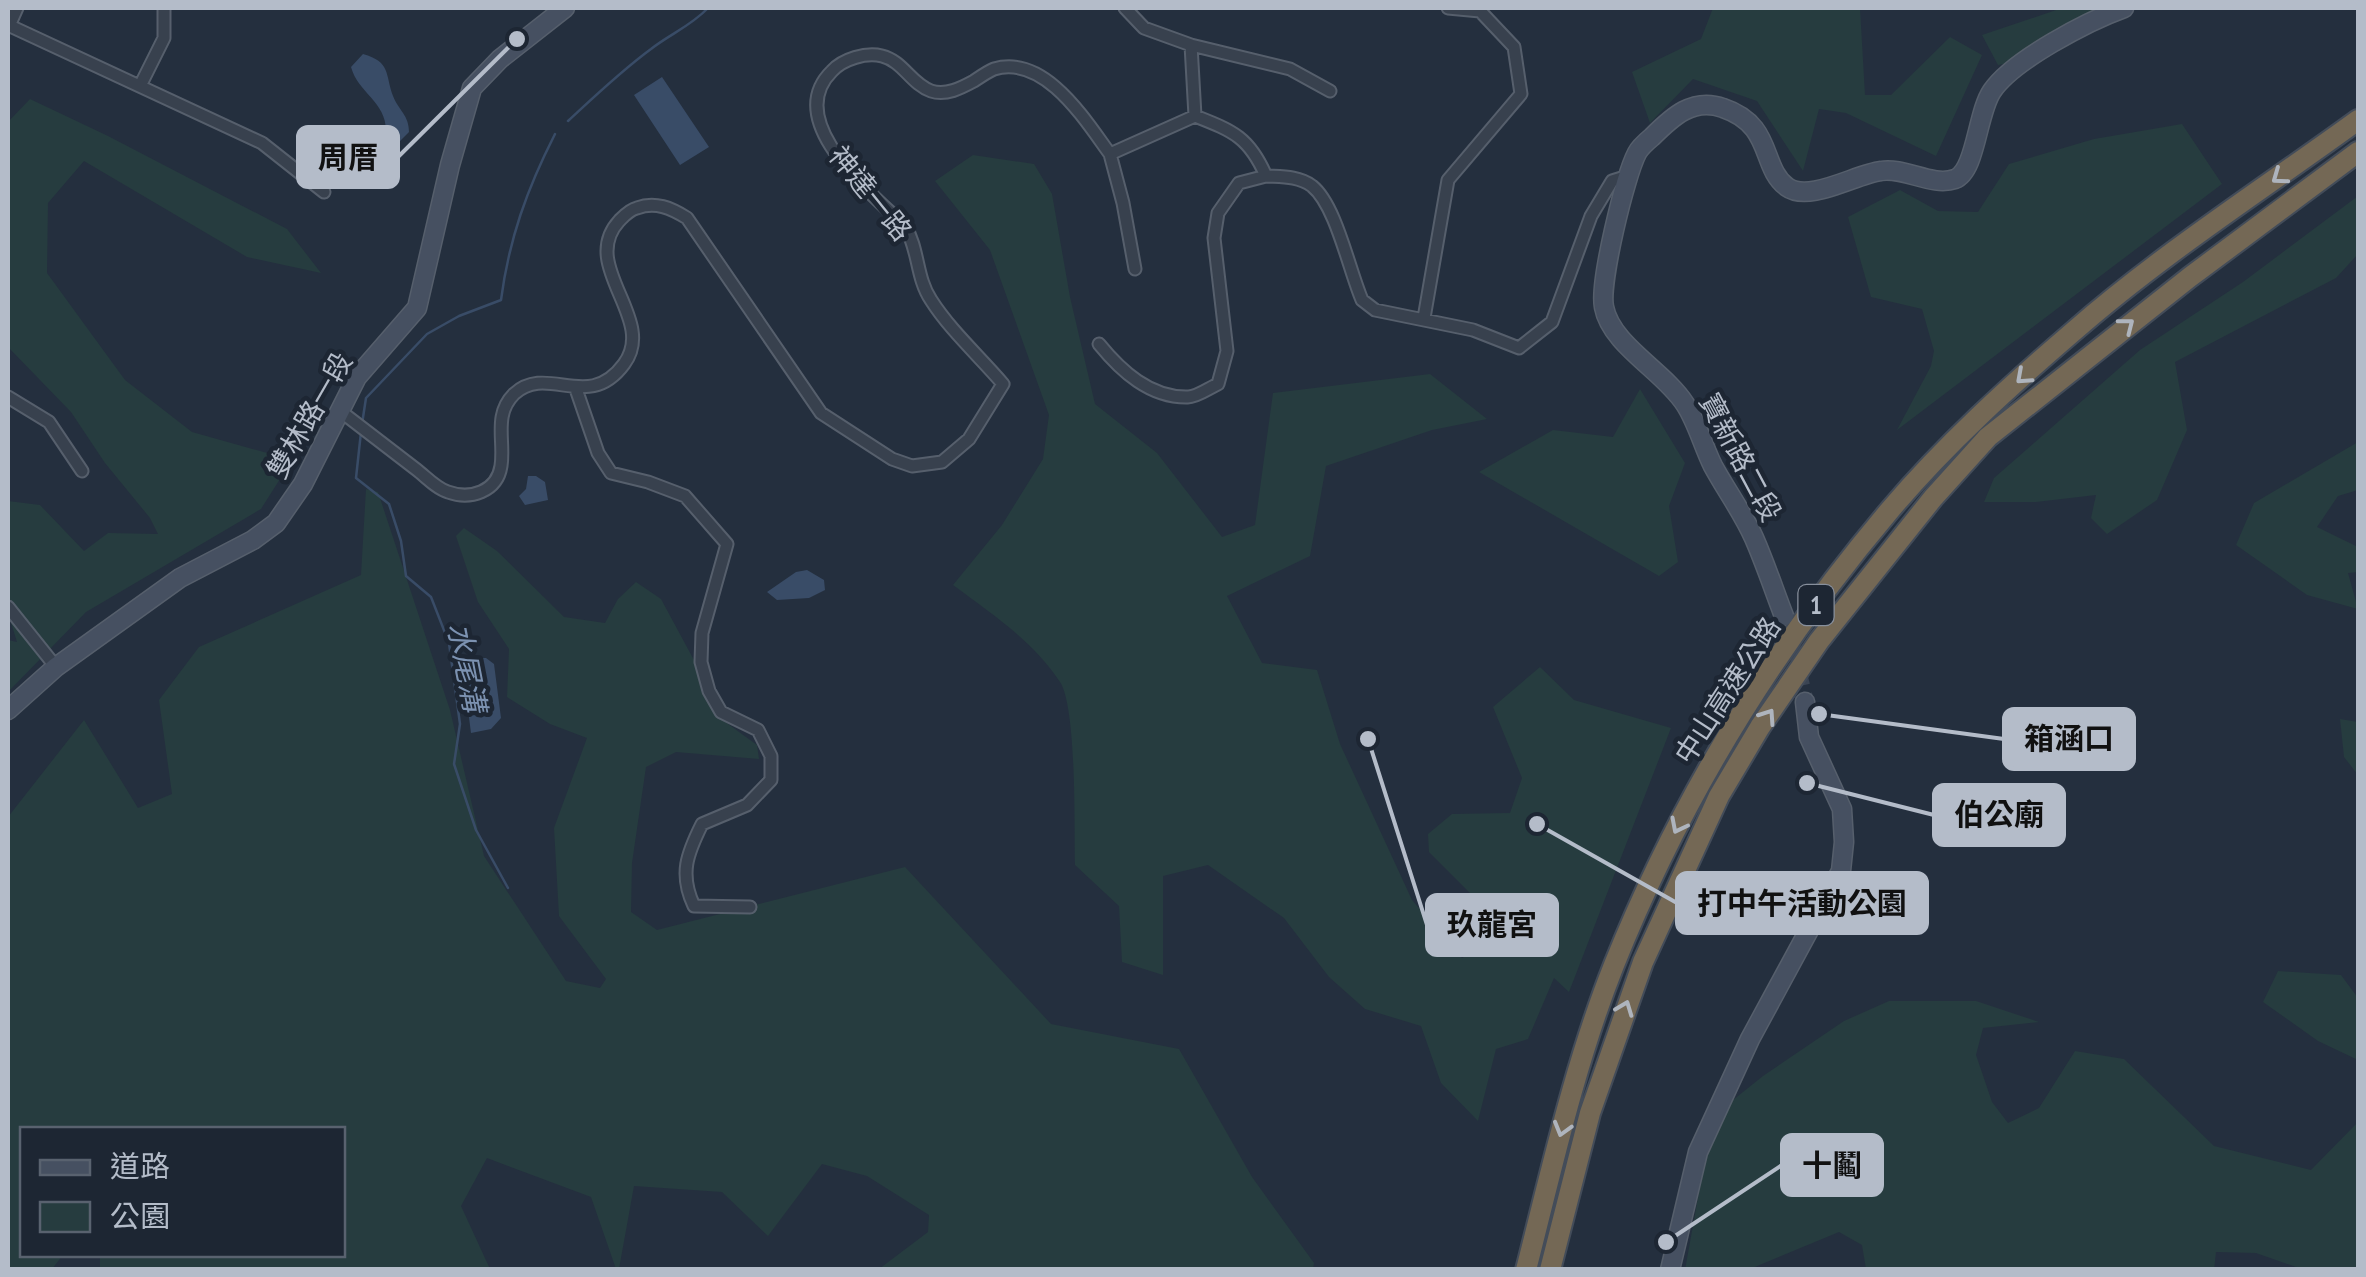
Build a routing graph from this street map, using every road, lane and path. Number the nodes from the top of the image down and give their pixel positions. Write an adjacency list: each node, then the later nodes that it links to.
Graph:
1 (17, 8): 7 (street)
2 (164, 8): 9 (street)
3 (565, 8): 23 (street, 雙林路一段)
4 (1125, 8): 8 (street)
5 (1448, 8): 19 (street)
6 (2124, 8): 16 (street, 寶新路二段)
7 (8, 25): 9 (street)
8 (1191, 45): 10 (street); 11 (street)
9 (140, 86): 17 (street)
10 (1330, 91)
11 (1195, 116): 14 (street); 15 (street)
12 (2358, 120): 31 (highway, 中山高速公路 / 1, one-way to 31)
13 (2358, 152): 32 (highway, 中山高速公路 / 1, one-way to 13)
14 (1110, 154): 18 (street); 21 (street, 神達一路)
15 (1266, 176): 19 (street); 20 (street)
16 (1628, 176): 19 (street); 26 (street, 寶新路二段)
17 (324, 192)
18 (1135, 269)
19 (1424, 318)
20 (1099, 344)
21 (576, 389): 23 (street, 神達一路); 30 (street)
22 (8, 397): 24 (street)
23 (339, 410): 27 (street, 雙林路一段)
24 (82, 470)
25 (8, 607): 27 (street)
26 (1784, 616)
27 (56, 667): 29 (street, 雙林路一段)
28 (1805, 702): 33 (street)
29 (8, 710)
30 (750, 908)
31 (1526, 1270)
32 (1550, 1270)
33 (1670, 1270)

